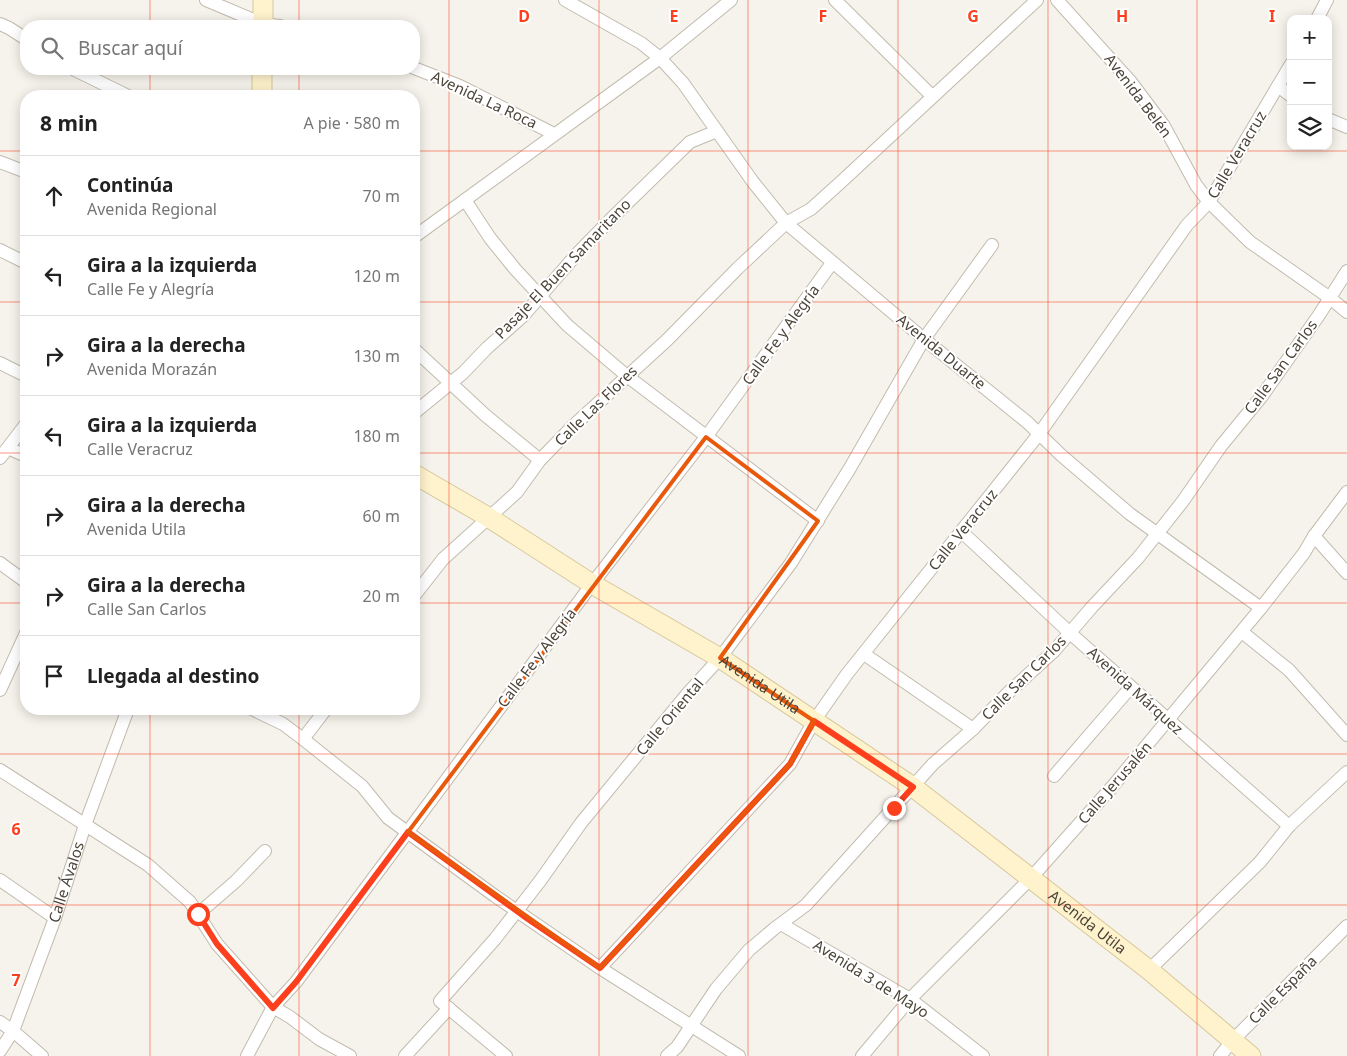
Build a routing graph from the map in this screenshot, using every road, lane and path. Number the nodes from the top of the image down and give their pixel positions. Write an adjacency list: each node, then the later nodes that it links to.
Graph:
1 (206, 0): 10 (street)
2 (264, 0): 11 (street)
3 (565, 0): 14 (street, Avenida Duarte)
4 (731, 0): 14 (street)
5 (835, 0): 23 (street)
6 (1037, 0): 23 (street, Calle Las Flores)
7 (1056, 0): 31 (street, Avenida Belén)
8 (1327, 0): 9 (street)
9 (1319, 15)
10 (254, 20)
11 (268, 20)
12 (0, 24): 13 (street)
13 (20, 35)
14 (660, 58): 26 (street, Avenida Duarte); 27 (street)
15 (420, 70): 27 (street, Avenida La Roca)
16 (1287, 71): 19 (street, Calle Veracruz)
17 (85, 75): 20 (street)
18 (262, 75): 21 (street)
19 (1278, 86): 22 (street); 31 (street, Calle Veracruz)
20 (116, 90)
21 (262, 90)
22 (1287, 93)
23 (932, 96): 32 (street, Calle Las Flores)
24 (1332, 121): 25 (street)
25 (1347, 127)
26 (717, 132): 32 (street, Avenida Duarte); 39 (street, Pasaje El Buen Samaritano)
27 (554, 134): 30 (street)
28 (0, 162): 29 (street)
29 (20, 170)
30 (465, 200): 33 (street); 39 (street)
31 (1209, 202): 40 (street, Avenida Belén); 50 (street, Calle Veracruz)
32 (786, 223): 37 (street, Avenida Duarte); 46 (street, Calle Las Flores)
33 (420, 233)
34 (992, 245): 42 (street, Calle Oriental)
35 (0, 250): 36 (street)
36 (20, 260)
37 (832, 263): 42 (street, Avenida Duarte); 51 (street, Calle Fe y Alegría)
38 (1347, 271): 40 (street, Calle San Carlos)
39 (541, 296): 46 (street); 47 (street, Pasaje El Buen Samaritano)
40 (1330, 298): 41 (street, Avenida Belén); 60 (street, Calle San Carlos)
41 (1347, 312)
42 (924, 339): 50 (street, Avenida Duarte); 58 (street, Calle Oriental)
43 (420, 355): 47 (street)
44 (0, 363): 45 (street)
45 (20, 373)
46 (626, 376): 51 (street); 54 (street, Calle Las Flores)
47 (450, 383): 48 (street, Pasaje El Buen Samaritano); 54 (street)
48 (420, 408)
49 (20, 432): 52 (street)
50 (1039, 434): 59 (street, Calle Veracruz); 60 (street, Avenida Duarte)
51 (706, 437): 58 (street); 65 (street, Calle Fe y Alegría)
52 (4, 453): 53 (street)
53 (20, 455)
54 (540, 460): 57 (street, Calle Las Flores)
55 (420, 477): 57 (street, Avenida Utila)
56 (1347, 492): 61 (street, Calle Jerusalén)
57 (488, 517): 65 (street, Avenida Utila); 66 (street, Calle Las Flores)
58 (818, 521): 72 (street, Calle Oriental)
59 (962, 532): 69 (street, Avenida Márquez); 71 (street, Calle Veracruz)
60 (1158, 533): 67 (street, Avenida Duarte); 69 (street, Calle San Carlos)
61 (1314, 536): 63 (street); 67 (street, Calle Jerusalén)
62 (0, 563): 64 (street)
63 (1347, 573)
64 (20, 578)
65 (592, 584): 72 (street, Avenida Utila); 89 (street, Calle Fe y Alegría)
66 (420, 588)
67 (1261, 608): 68 (street, Calle Jerusalén)
68 (1242, 632): 79 (street, Calle Jerusalén); 81 (street)
69 (1070, 633): 73 (street, Avenida Márquez); 80 (street, Calle San Carlos)
70 (20, 646): 74 (street)
71 (864, 654): 78 (street, Calle Veracruz); 80 (street)
72 (720, 658): 78 (street, Avenida Utila); 93 (street, Calle Oriental)
73 (1131, 687): 79 (street, Avenida Márquez); 85 (street)
74 (0, 690)
75 (126, 715): 87 (street, Calle Ávalos)
76 (264, 715): 82 (street)
77 (321, 715): 82 (street)
78 (814, 721): 86 (street, Avenida Utila); 98 (street, Calle Veracruz)
79 (1168, 721): 88 (street, Avenida Márquez); 91 (street, Calle Jerusalén)
80 (973, 729): 86 (street, Calle San Carlos)
81 (1347, 735)
82 (303, 739): 89 (street)
83 (0, 770): 87 (street)
84 (1347, 772): 88 (street)
85 (1054, 776)
86 (913, 787): 91 (street, Avenida Utila); 96 (street, Calle San Carlos)
87 (85, 825): 94 (street); 95 (street, Calle Ávalos)
88 (1289, 826): 99 (street)
89 (408, 832): 93 (street); 102 (street, Calle Fe y Alegría)
90 (265, 851): 94 (street)
91 (1031, 878): 99 (street, Avenida Utila); 100 (street, Calle Jerusalén)
92 (0, 880): 95 (street)
93 (517, 911): 98 (street); 101 (street, Calle Oriental)
94 (198, 914): 102 (street)
95 (55, 918): 105 (street, Calle Ávalos)
96 (781, 924): 100 (street, Avenida 3 de Mayo); 104 (street, Calle San Carlos)
97 (1347, 926): 106 (street, Calle España)
98 (600, 968): 104 (street)
99 (1149, 970): 106 (street, Avenida Utila)
100 (910, 999): 115 (street, Calle Jerusalén); 116 (street, Avenida 3 de Mayo)
101 (444, 1004): 111 (street, Calle Oriental); 112 (street)
102 (273, 1008): 109 (street, Calle Fe y Alegría); 110 (street)
103 (0, 1022): 105 (street)
104 (691, 1026): 113 (street, Calle San Carlos); 114 (street)
105 (13, 1031): 107 (street, Calle Ávalos); 108 (street)
106 (1233, 1040): 117 (street, Calle España); 118 (street, Avenida Utila)
107 (0, 1051)
108 (42, 1056)
109 (247, 1056)
110 (350, 1056)
111 (405, 1056)
112 (506, 1056)
113 (667, 1056)
114 (738, 1056)
115 (862, 1056)
116 (984, 1056)
117 (1220, 1056)
118 (1251, 1056)

